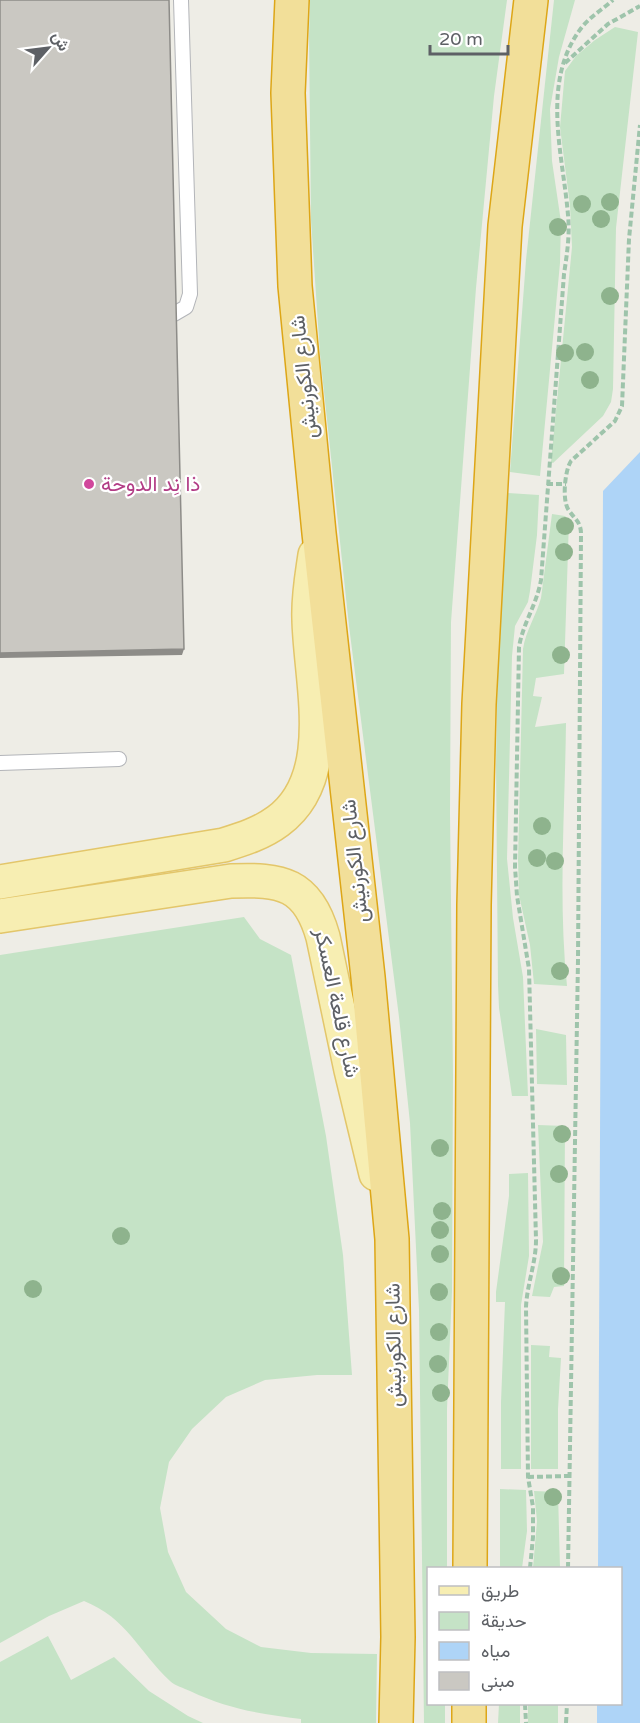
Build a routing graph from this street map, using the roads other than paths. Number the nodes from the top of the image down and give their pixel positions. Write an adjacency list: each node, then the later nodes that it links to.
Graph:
1 (181, 0): 4 (lane)
2 (292, 0): 5 (highway, شارع الكورنيش)
3 (531, 0): 11 (highway)
4 (174, 314)
5 (319, 533): 8 (main road); 10 (highway, شارع الكورنيش)
6 (119, 759): 7 (lane)
7 (0, 763)
8 (0, 882)
9 (0, 916): 10 (main road, شارع قلعة العسكر)
10 (392, 1239): 13 (highway, شارع الكورنيش)
11 (470, 1567)
12 (469, 1705): 14 (highway)
13 (396, 1723)
14 (469, 1723)

